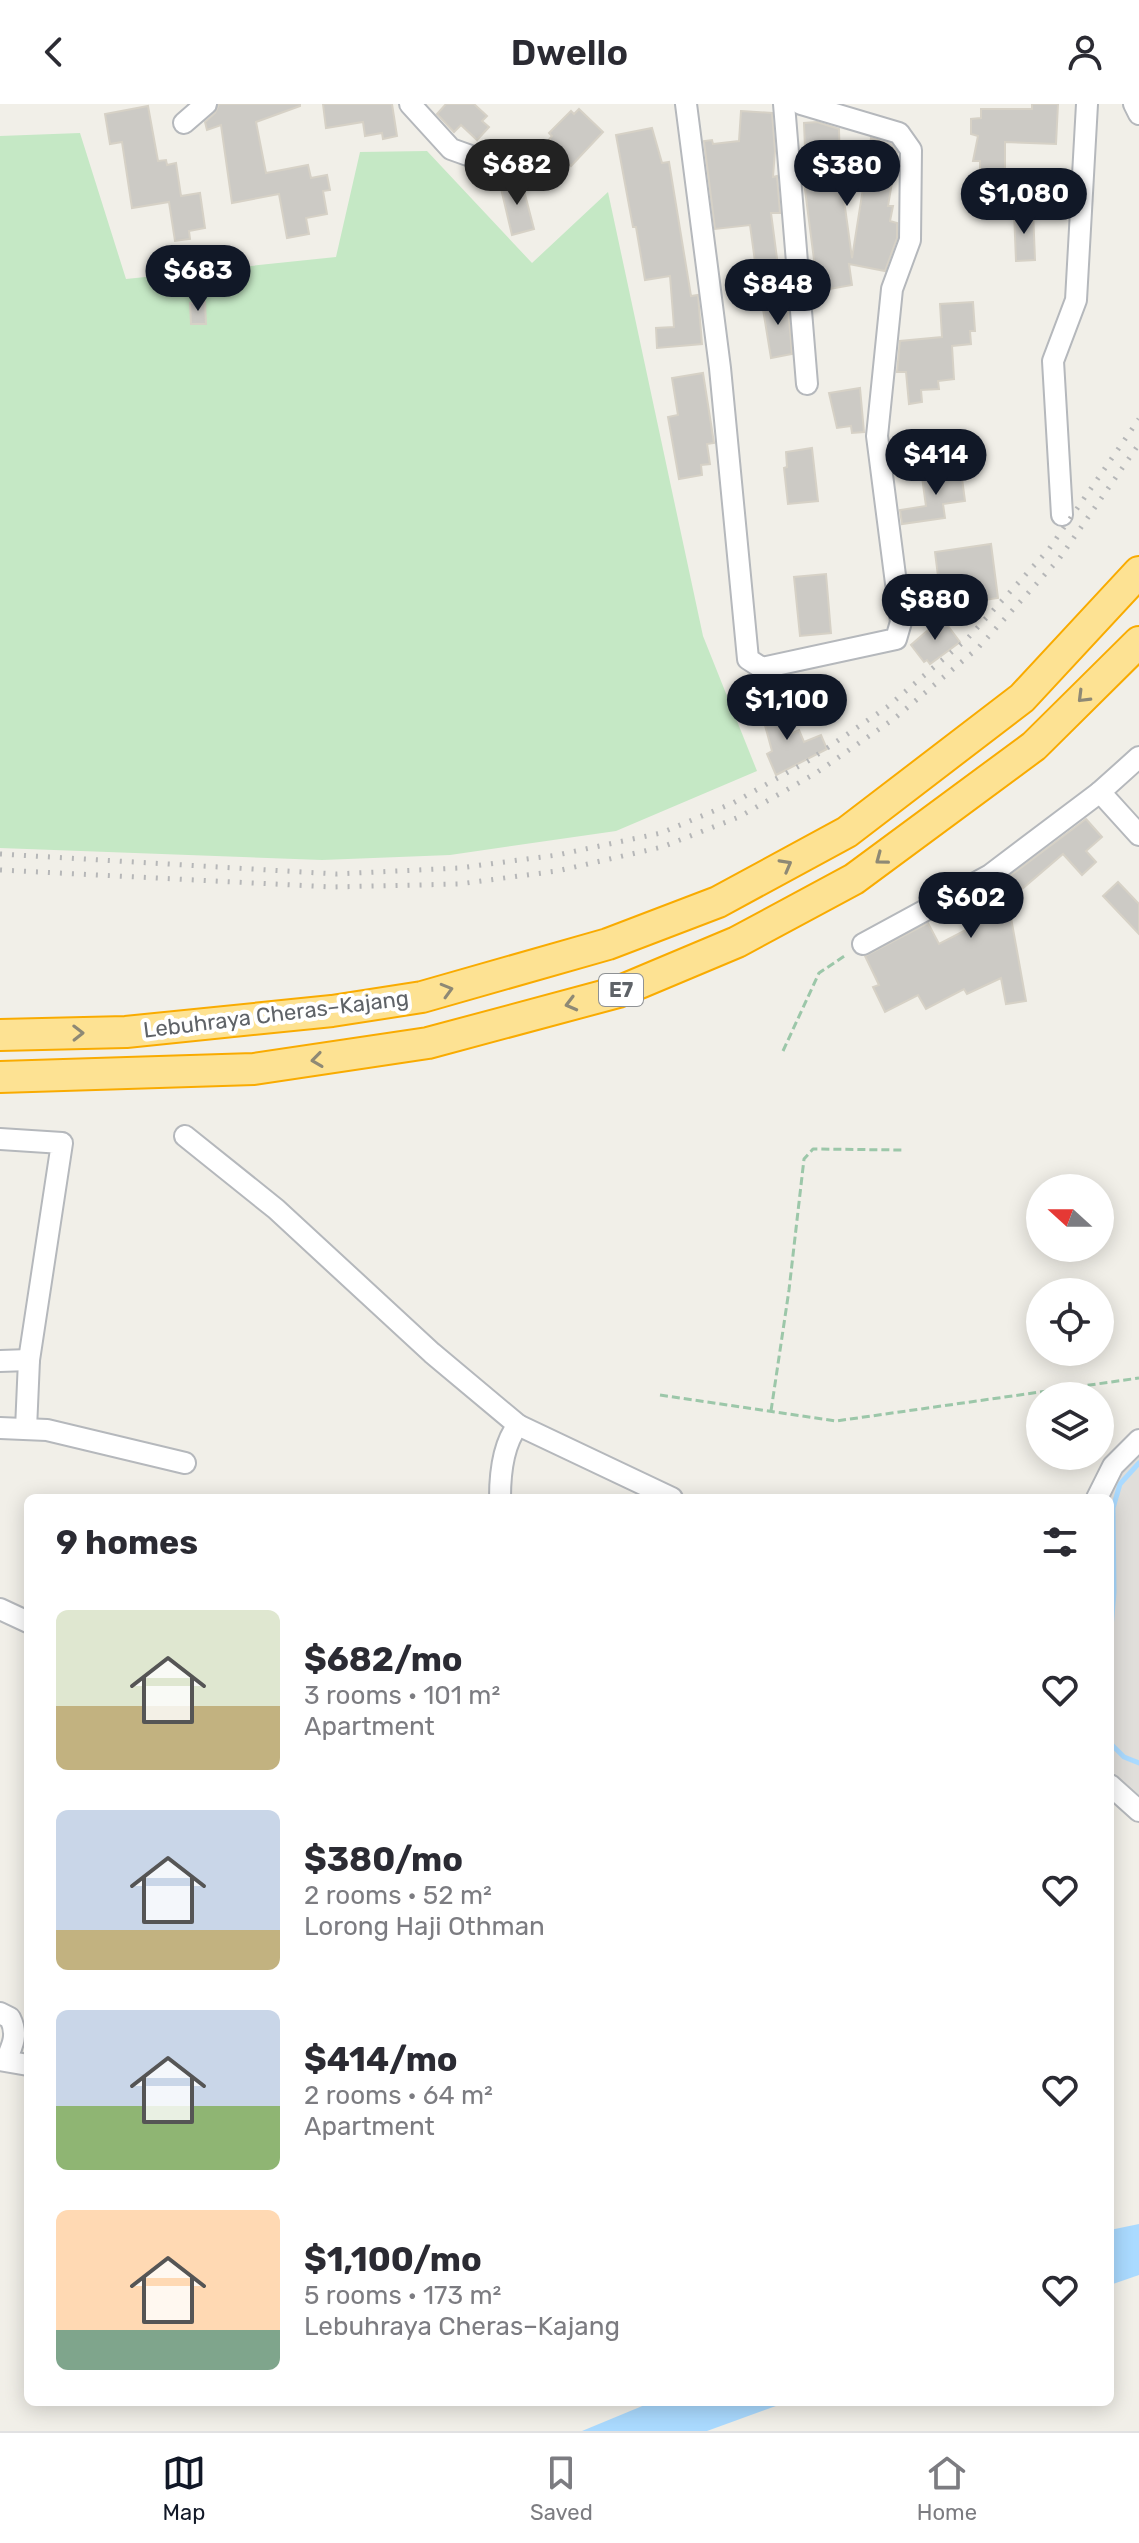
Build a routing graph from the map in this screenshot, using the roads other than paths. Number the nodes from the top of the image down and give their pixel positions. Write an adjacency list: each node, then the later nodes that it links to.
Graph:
1 (206, 104): 9 (street)
2 (410, 104): 10 (street)
3 (686, 104): 5 (street)
4 (784, 104): 11 (street)
5 (801, 104)
6 (1087, 104): 12 (street)
7 (1134, 104): 8 (street)
8 (1139, 114)
9 (184, 123)
10 (525, 165)
11 (807, 384)
12 (1062, 515)
13 (1139, 572): 19 (highway, Lebuhraya Cheras–Kajang / E7, one-way to 13)
14 (1139, 642): 20 (highway, Lebuhraya Cheras–Kajang / E7, one-way to 20)
15 (1139, 757): 16 (street)
16 (1100, 792): 17 (street); 18 (street)
17 (1139, 835)
18 (863, 944)
19 (0, 1035)
20 (0, 1077)
21 (185, 1136): 25 (street)
22 (0, 1139): 23 (street)
23 (29, 1360): 24 (street); 27 (street)
24 (0, 1361)
25 (518, 1425): 30 (street); 31 (street)
26 (0, 1428): 27 (street)
27 (26, 1429): 29 (street)
28 (1139, 1440): 32 (street)
29 (185, 1463)
30 (500, 1494)
31 (664, 1494)
32 (1099, 1494)
33 (0, 1609): 34 (street)
34 (24, 1620)
35 (1114, 1789): 36 (street)
36 (1139, 1811)
37 (0, 2013): 38 (street)
38 (3, 2060): 39 (street)
39 (24, 2064)

